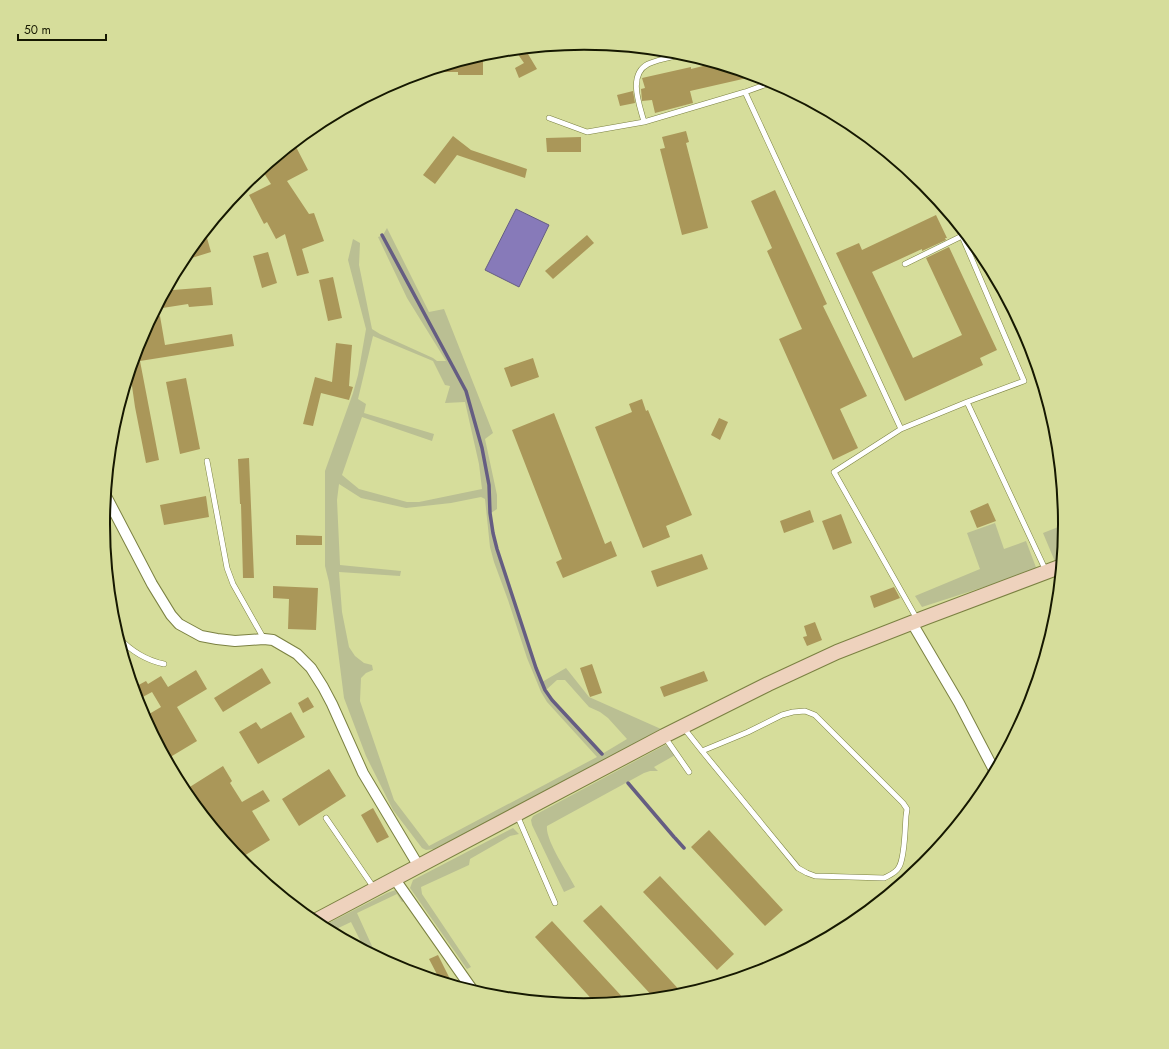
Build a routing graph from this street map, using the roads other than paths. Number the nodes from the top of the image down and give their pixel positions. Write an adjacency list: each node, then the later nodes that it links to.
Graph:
1 (670, 58): 5 (lane)
2 (764, 85): 3 (lane)
3 (745, 92): 5 (lane); 10 (lane)
4 (549, 118): 5 (lane)
5 (644, 122)
6 (962, 236): 8 (lane)
7 (963, 239): 9 (lane)
8 (905, 264)
9 (967, 402): 10 (lane); 14 (lane)
10 (901, 429): 15 (lane)
11 (207, 461): 16 (lane)
12 (111, 505): 16 (street)
13 (1057, 568): 14 (street)
14 (1046, 571): 15 (street)
15 (914, 622): 19 (street); 22 (street)
16 (264, 639): 26 (street)
17 (126, 645): 18 (lane)
18 (164, 664)
19 (683, 726): 20 (street); 21 (lane)
20 (664, 736): 23 (lane); 24 (street)
21 (702, 751): 21 (lane)
22 (992, 767)
23 (689, 772)
24 (517, 814): 26 (street); 29 (lane)
25 (326, 818): 28 (lane)
26 (418, 865): 27 (street)
27 (394, 878): 28 (street); 31 (street)
28 (374, 889): 30 (street)
29 (555, 903)
30 (320, 918)
31 (469, 985)

